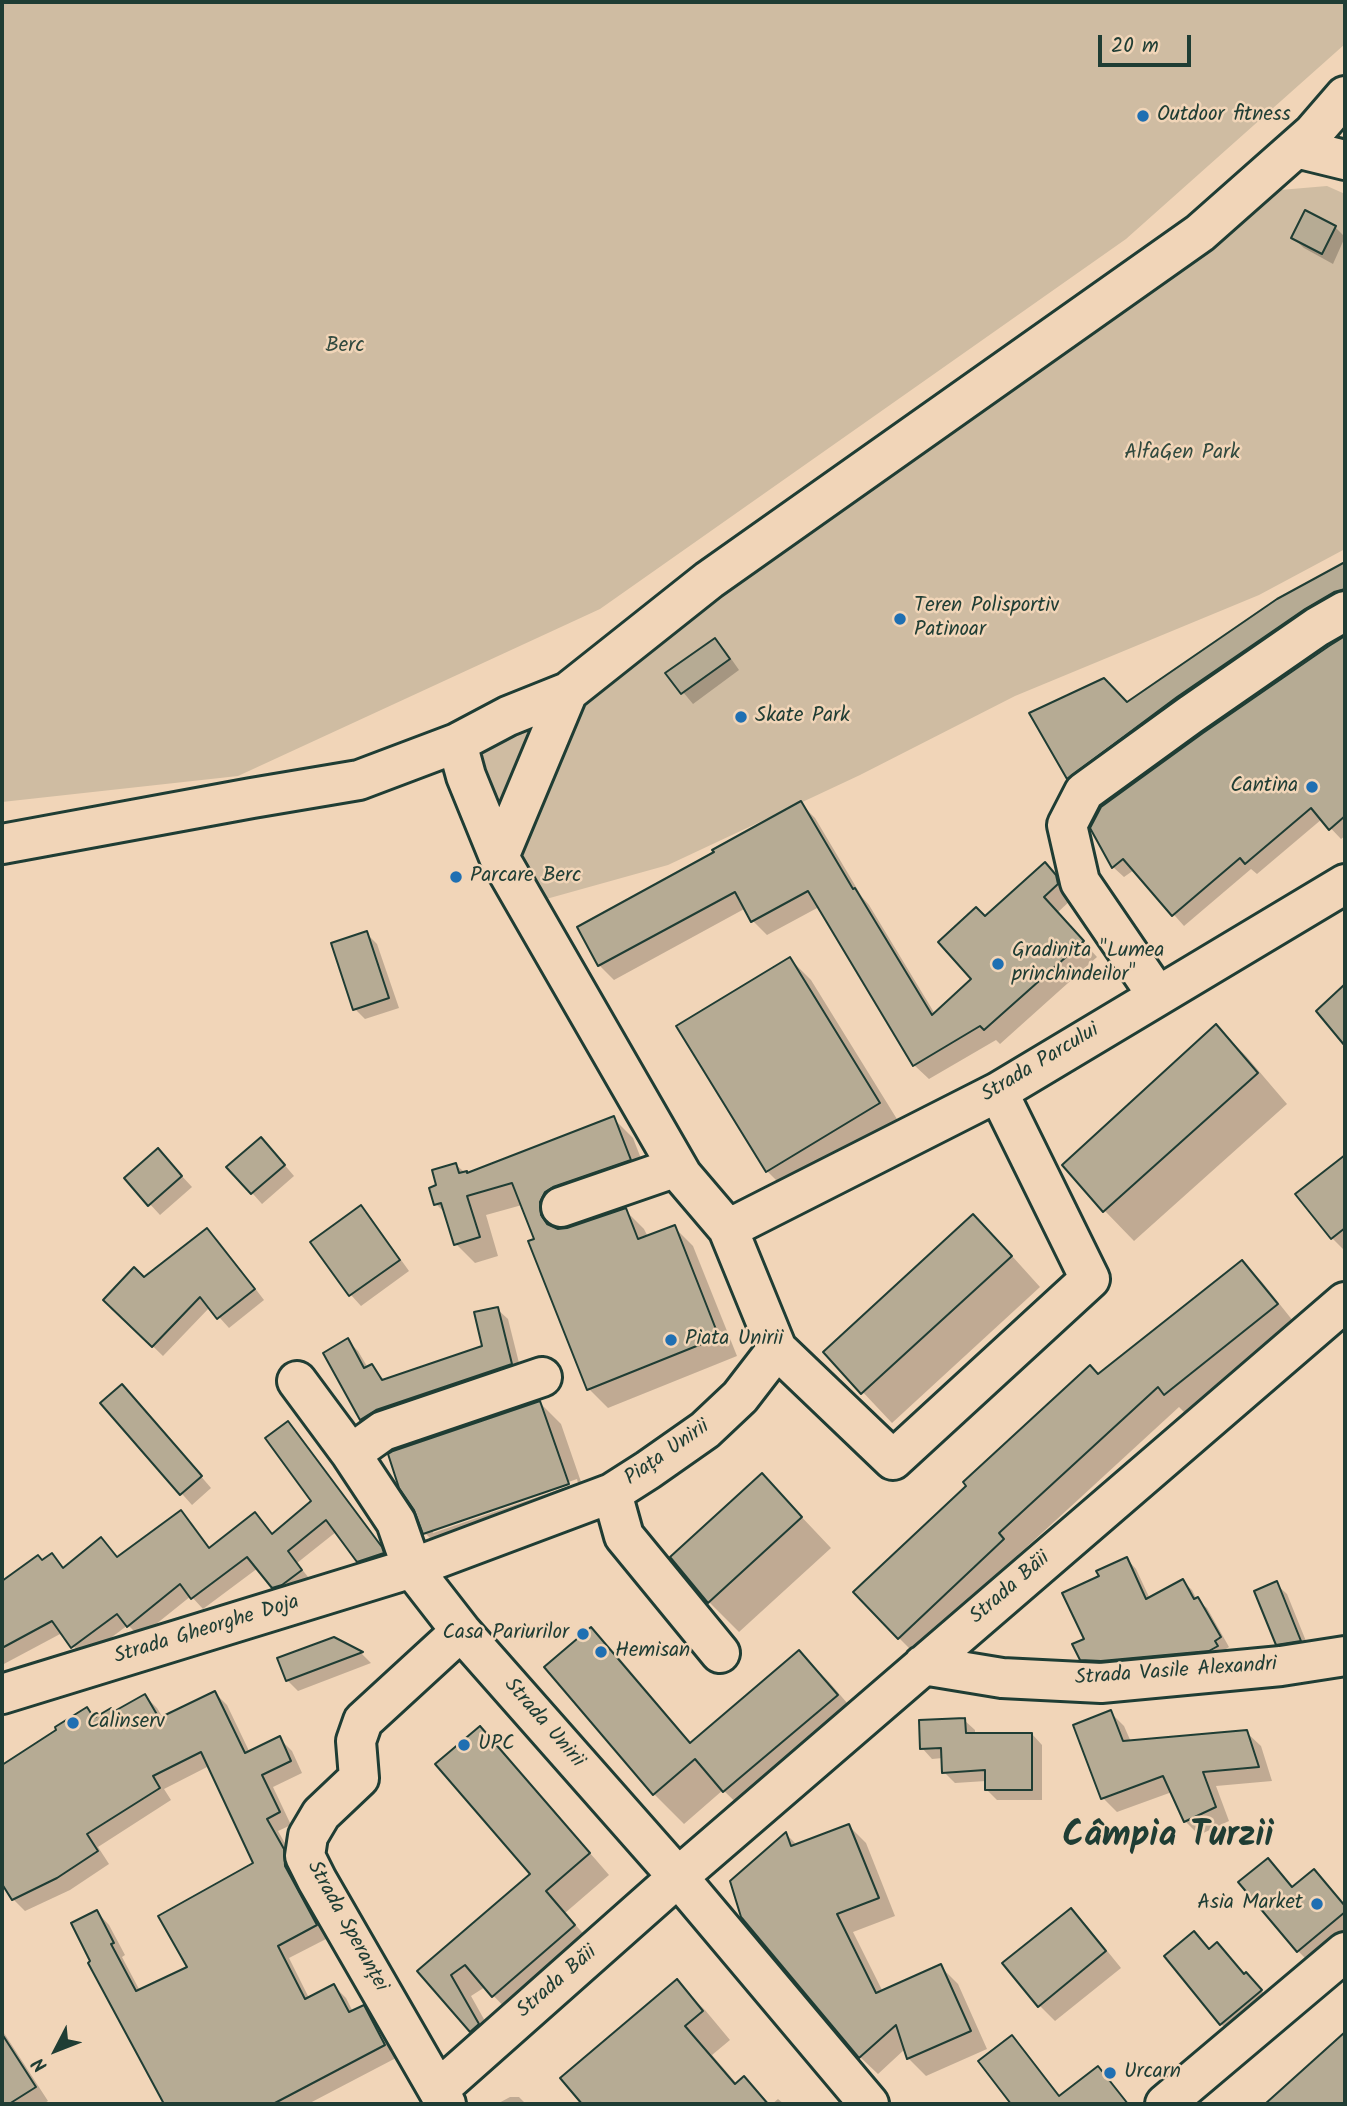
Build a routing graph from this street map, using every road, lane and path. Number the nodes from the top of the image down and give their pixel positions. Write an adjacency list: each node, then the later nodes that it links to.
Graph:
1 (1345, 96): 2 (street)
2 (1296, 148): 3 (street); 5 (street)
3 (1345, 160)
4 (1345, 611): 10 (street)
5 (568, 692): 6 (street); 8 (street)
6 (457, 743): 7 (street); 8 (street)
7 (2, 844)
8 (499, 857): 12 (street)
9 (1345, 884): 10 (street, Strada Parcului)
10 (1157, 995): 11 (street, Strada Parcului)
11 (998, 1092): 14 (street, Strada Parcului); 16 (street)
12 (682, 1175): 13 (street); 14 (street)
13 (561, 1207)
14 (728, 1229): 16 (street)
15 (1345, 1302): 25 (street, Strada Băii)
16 (777, 1349): 20 (street, Piața Unirii)
17 (542, 1377): 19 (street)
18 (297, 1381): 19 (street, Strada Unirii)
19 (351, 1454): 21 (street, Strada Unirii)
20 (612, 1493): 21 (street, Piața Unirii); 23 (street)
21 (412, 1568): 22 (street, Strada Unirii); 26 (street, Strada Gheorghe Doja)
22 (461, 1631): 27 (street, Strada Unirii); 29 (street, Strada Speranței)
23 (720, 1653)
24 (1345, 1656): 25 (street, Strada Vasile Alexandri)
25 (923, 1665): 27 (street, Strada Băii)
26 (2, 1694)
27 (678, 1877): 29 (street, Strada Băii); 30 (street)
28 (1345, 1952): 31 (street)
29 (442, 2096)
30 (869, 2104)
31 (1165, 2104)

